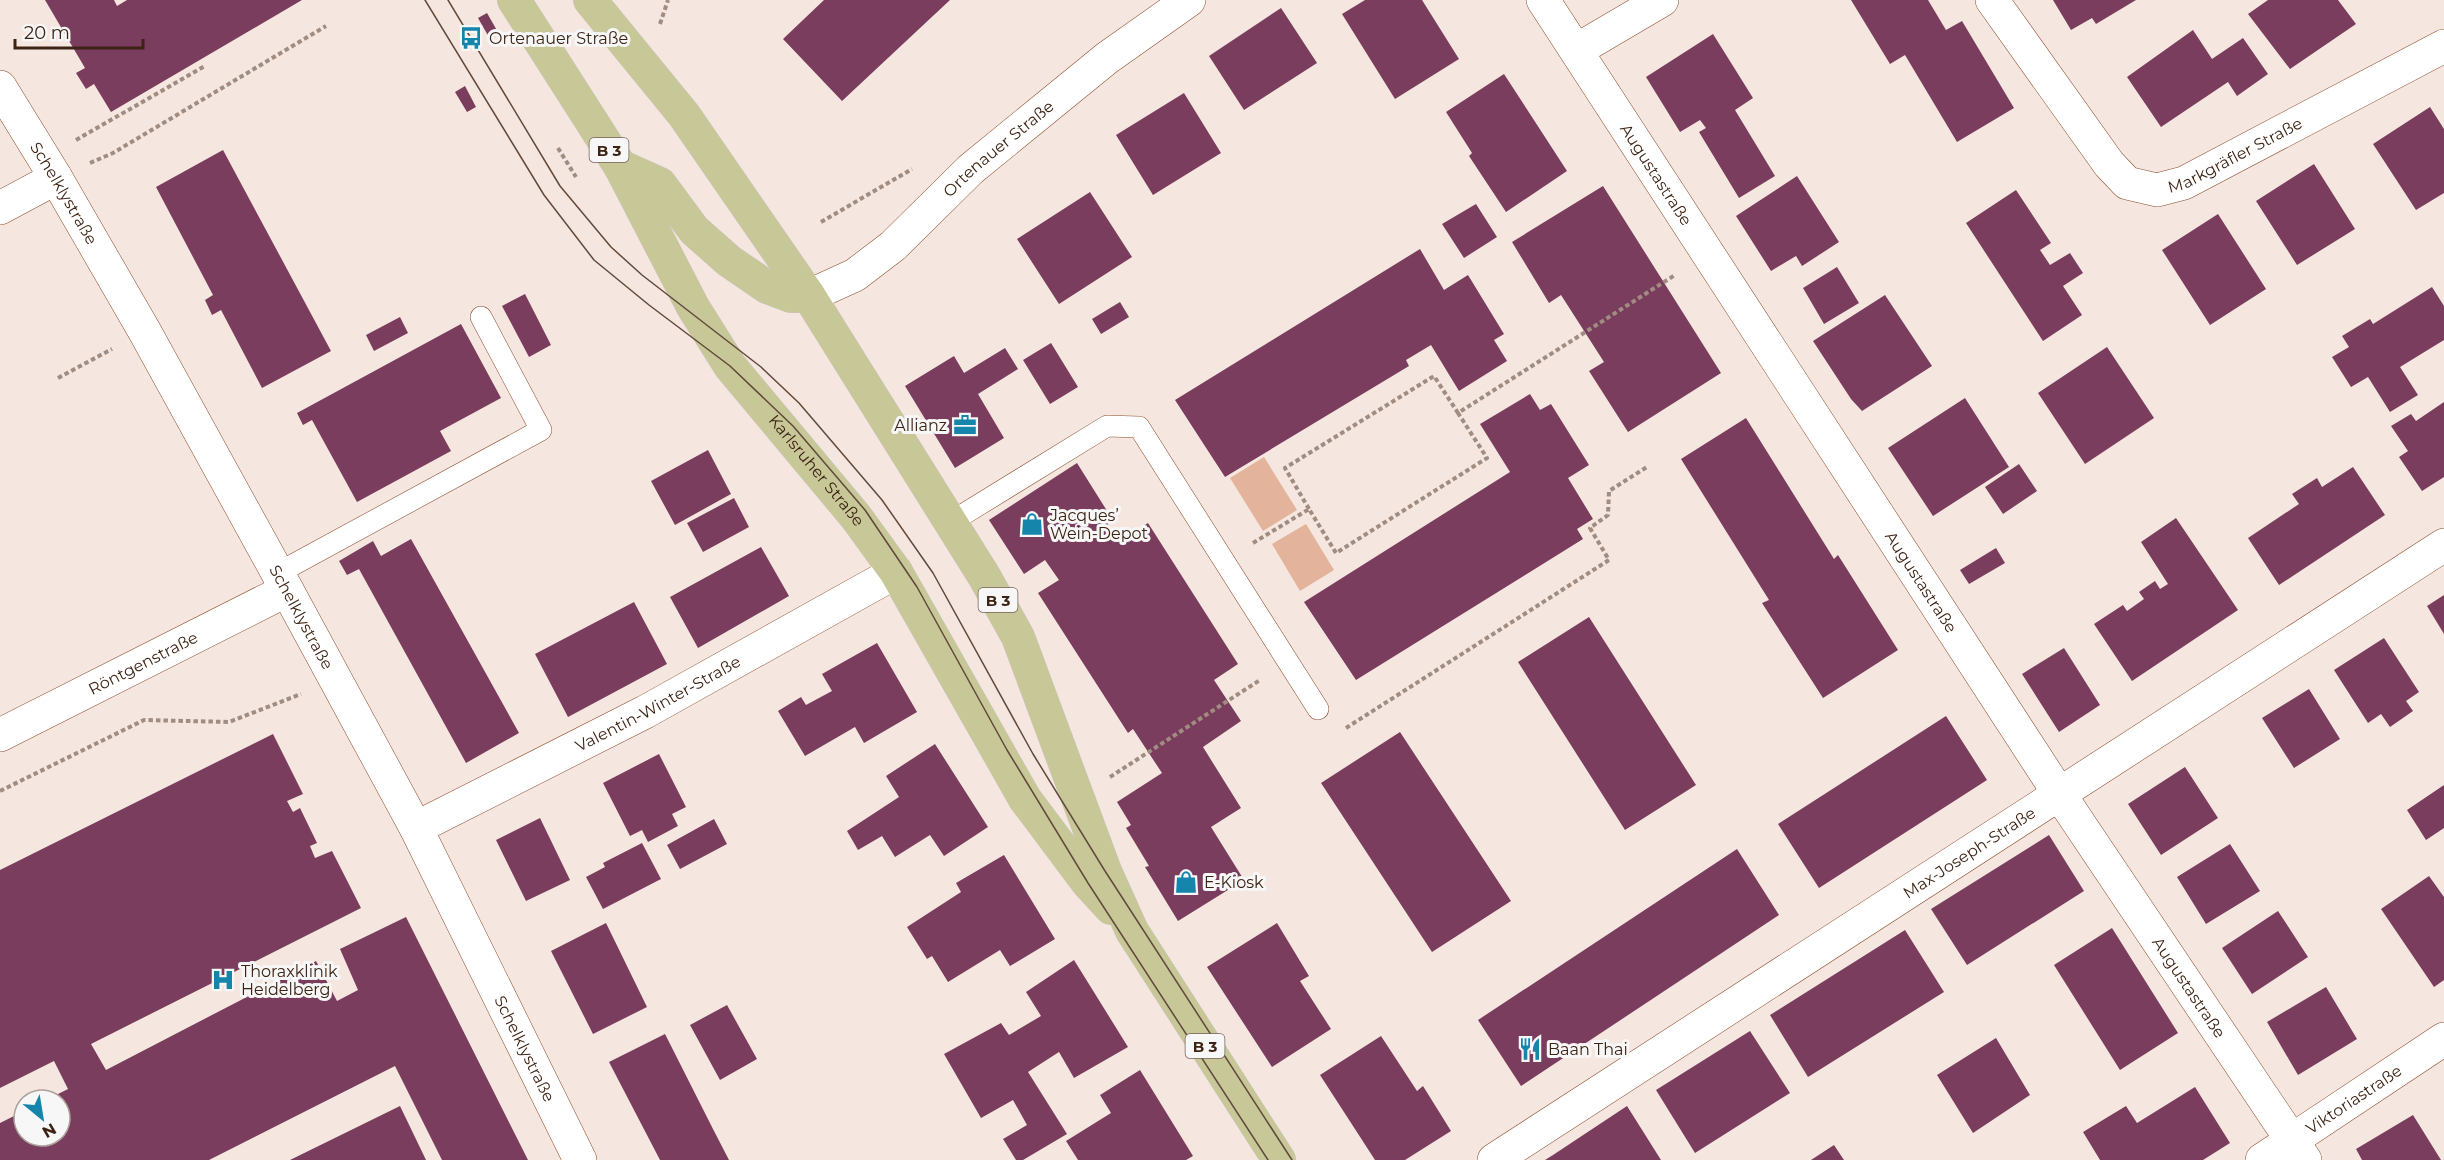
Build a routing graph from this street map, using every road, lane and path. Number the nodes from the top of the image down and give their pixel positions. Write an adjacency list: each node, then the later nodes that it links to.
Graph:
1 (514, 0): 15 (main road, Karlsruher Straße / B 3)
2 (590, 0): 20 (main road, Karlsruher Straße / B 3)
3 (668, 0): 9 (path)
4 (1189, 0): 20 (street, Ortenauer Straße)
5 (1543, 0): 11 (street, Augustastraße)
6 (1662, 0): 11 (street)
7 (1992, 0): 10 (street, Markgräfler Straße)
8 (326, 26): 16 (path)
9 (657, 31)
10 (2444, 46)
11 (1577, 50): 19 (street, Augustastraße)
12 (205, 66): 16 (path)
13 (0, 87): 16 (street, Schelklystraße)
14 (558, 148): 17 (path)
15 (620, 166): 20 (main road, B 3); 30 (main road, Karlsruher Straße / B 3)
16 (50, 168): 18 (street); 22 (street, Schelklystraße)
17 (576, 177)
18 (0, 208)
19 (1709, 253): 24 (path); 37 (street, Augustastraße)
20 (809, 296): 27 (main road, Karlsruher Straße / B 3)
21 (481, 317): 31 (lane)
22 (145, 332): 23 (path); 31 (street, Schelklystraße)
23 (58, 378)
24 (1458, 413): 26 (path); 26 (path)
25 (1647, 467): 34 (path)
26 (1309, 509): 29 (path)
27 (951, 522): 29 (lane); 38 (main road, Karlsruher Straße / B 3)
28 (2444, 545): 37 (street, Max-Joseph-Straße)
29 (1224, 561): 32 (lane)
30 (896, 572): 39 (street, Valentin-Winter-Straße); 40 (main road, Karlsruher Straße / B 3)
31 (282, 582): 33 (street, Schelklystraße); 35 (street, Röntgenstraße)
32 (1288, 663): 34 (lane); 38 (path)
33 (333, 675): 36 (path); 39 (street, Schelklystraße)
34 (1318, 709)
35 (0, 735)
36 (0, 791)
37 (2060, 795): 42 (street, Augustastraße); 45 (street, Max-Joseph-Straße)
38 (1079, 796): 40 (main road, Karlsruher Straße / B 3)
39 (416, 828): 43 (street, Schelklystraße)
40 (1132, 931): 44 (main road, Karlsruher Straße / B 3)
41 (2444, 1039): 42 (street, Viktoriastraße)
42 (2299, 1150): 46 (street, Viktoriastraße)
43 (580, 1160)
44 (1279, 1160)
45 (1494, 1160)
46 (2262, 1160)

